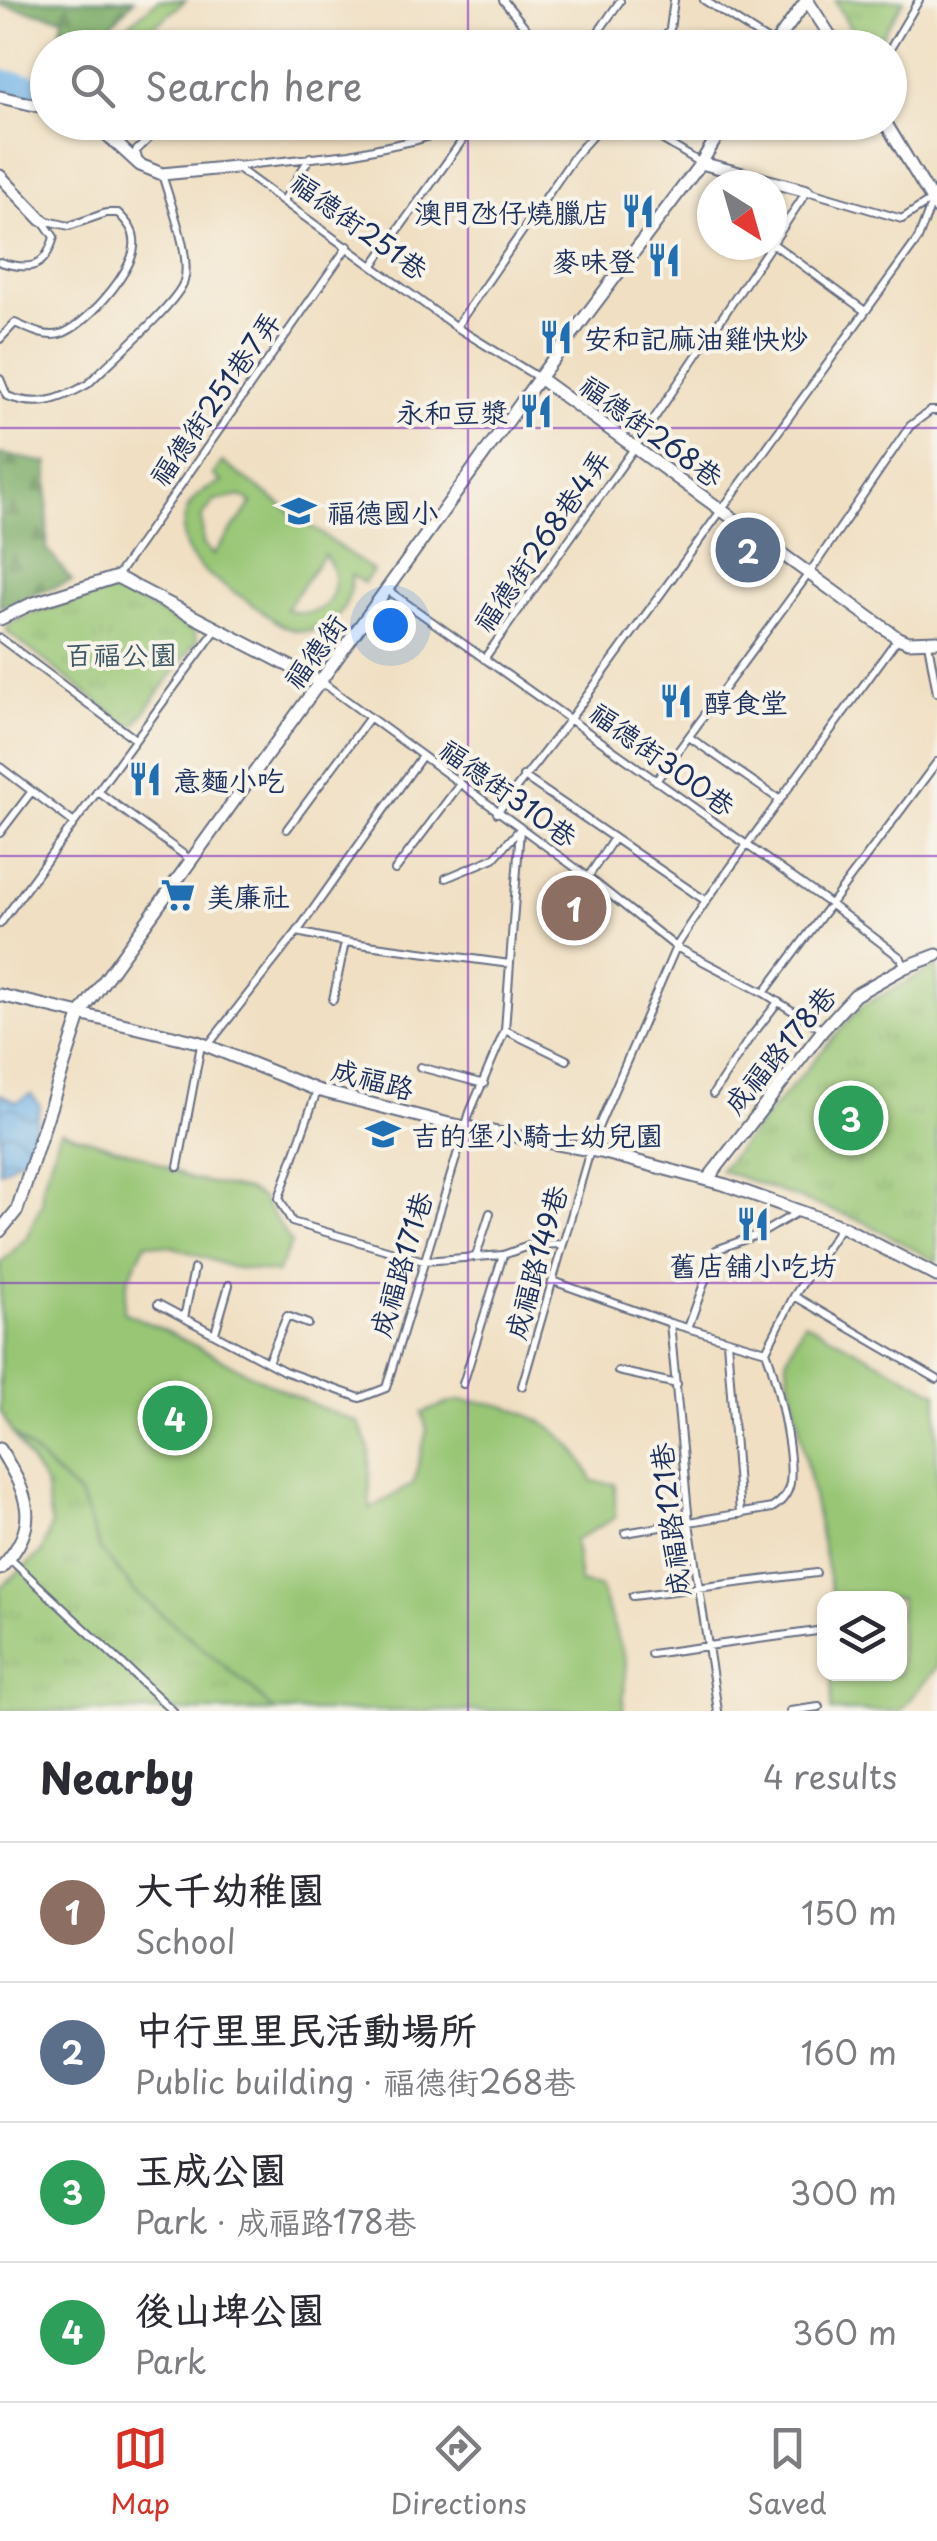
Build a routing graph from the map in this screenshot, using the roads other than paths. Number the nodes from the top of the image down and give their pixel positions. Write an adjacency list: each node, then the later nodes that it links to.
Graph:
1 (504, 0): 7 (lane)
2 (674, 0): 9 (lane)
3 (704, 0): 10 (lane)
4 (807, 0): 11 (street); 12 (street)
5 (918, 0): 13 (lane)
6 (620, 1): 8 (lane)
7 (528, 30)
8 (600, 30)
9 (669, 30)
10 (749, 30)
11 (785, 30)
12 (826, 30)
13 (901, 30)
14 (0, 97): 15 (street)
15 (30, 104)
16 (113, 140): 26 (street)
17 (147, 140): 26 (lane)
18 (417, 140): 24 (lane)
19 (461, 140): 39 (lane)
20 (589, 140): 41 (lane)
21 (663, 140): 25 (lane)
22 (715, 140): 25 (street, 福德街)
23 (897, 140): 31 (street)
24 (311, 156): 27 (lane); 32 (lane)
25 (700, 163): 30 (street); 43 (street, 福德街)
26 (140, 165): 28 (street)
27 (235, 167): 28 (street); 32 (lane, 福德街251巷)
28 (162, 174): 44 (lane)
29 (0, 176): 33 (street)
30 (806, 191): 31 (lane); 34 (lane, 福德街268巷4弄)
31 (935, 199): 40 (lane)
32 (284, 200): 35 (lane, 福德街251巷)
33 (42, 220): 38 (lane); 42 (lane)
34 (787, 221)
35 (348, 246): 39 (lane, 福德街251巷); 49 (lane, 福德街251巷7弄)
36 (787, 255): 40 (lane)
37 (761, 260): 46 (lane, 福德街268巷4弄)
38 (0, 262)
39 (373, 265): 41 (lane, 福德街251巷)
40 (865, 311): 47 (lane)
41 (456, 326): 43 (lane, 福德街251巷)
42 (0, 340)
43 (539, 378): 46 (street, 福德街268巷); 50 (street, 福德街)
44 (0, 379)
45 (937, 411): 48 (lane)
46 (635, 447): 47 (street, 福德街268巷); 56 (lane, 福德街268巷4弄)
47 (720, 512): 48 (street, 福德街268巷); 60 (lane)
48 (810, 572): 54 (street, 福德街268巷); 61 (lane)
49 (116, 577): 51 (street); 52 (street)
50 (389, 591): 56 (lane, 福德街300巷); 57 (street, 福德街)
51 (0, 619)
52 (217, 628): 57 (street); 62 (lane)
53 (0, 638): 62 (lane)
54 (898, 638): 55 (street, 福德街268巷); 71 (lane, 成福路149巷)
55 (933, 642): 58 (lane)
56 (484, 659): 60 (lane, 福德街300巷)
57 (322, 683): 59 (lane, 福德街310巷); 79 (street, 福德街)
58 (937, 693)
59 (370, 717): 63 (lane, 福德街310巷); 75 (lane)
60 (570, 719): 66 (lane); 67 (lane, 福德街300巷)
61 (689, 737): 67 (lane); 71 (lane)
62 (136, 739): 70 (lane)
63 (422, 756): 68 (lane, 福德街310巷); 86 (lane)
64 (937, 762): 84 (lane)
65 (0, 767): 69 (lane)
66 (523, 776): 72 (lane); 77 (lane)
67 (656, 781): 78 (lane, 福德街300巷)
68 (460, 784): 72 (lane, 福德街310巷); 80 (lane)
69 (32, 791): 73 (lane); 76 (lane)
70 (97, 792): 73 (lane); 79 (lane)
71 (780, 800): 78 (lane, 成福路149巷)
72 (497, 813): 74 (lane, 福德街310巷)
73 (74, 823): 85 (lane)
74 (520, 829): 81 (lane, 福德街310巷); 82 (lane); 90 (lane, 成福路171巷)
75 (287, 830)
76 (0, 833)
77 (614, 838): 81 (lane); 83 (lane)
78 (747, 846): 83 (lane, 成福路149巷); 84 (lane, 福德街300巷)
79 (192, 861): 96 (street, 福德街)
80 (396, 870)
81 (588, 877): 88 (lane, 福德街310巷)
82 (446, 878)
83 (706, 900): 88 (lane, 成福路149巷)
84 (830, 904): 91 (lane, 福德街300巷); 92 (lane)
85 (0, 924)
86 (297, 932): 87 (lane); 99 (lane)
87 (344, 942): 90 (lane); 94 (lane)
88 (676, 948): 92 (lane, 福德街310巷); 106 (lane, 成福路149巷)
89 (937, 954): 91 (street, 成福路178巷)
90 (510, 964): 97 (lane, 成福路171巷)
91 (905, 967): 98 (street, 成福路178巷)
92 (764, 994): 95 (lane, 福德街310巷)
93 (0, 995): 96 (street, 成福路)
94 (333, 1000)
95 (778, 1002): 98 (lane, 福德街310巷); 104 (lane)
96 (82, 1014): 99 (street, 成福路); 112 (street, 福德街)
97 (505, 1030): 100 (lane); 102 (lane, 成福路171巷)
98 (823, 1030): 108 (street, 成福路178巷)
99 (205, 1045): 103 (street, 成福路); 107 (lane)
100 (567, 1060)
101 (420, 1067): 102 (lane)
102 (484, 1084): 105 (lane, 成福路171巷)
103 (317, 1090): 105 (street, 成福路); 116 (lane)
104 (713, 1094)
105 (465, 1126): 106 (street, 成福路); 116 (lane, 成福路171巷)
106 (591, 1151): 108 (street, 成福路); 113 (lane, 成福路149巷)
107 (178, 1167)
108 (707, 1180): 109 (street, 成福路)
109 (799, 1212): 111 (street, 成福路); 126 (lane)
110 (490, 1213): 115 (lane)
111 (840, 1226): 118 (street, 成福路); 121 (lane)
112 (0, 1231)
113 (562, 1244): 114 (lane); 119 (lane, 成福路149巷)
114 (504, 1255): 115 (lane); 133 (lane)
115 (476, 1256): 116 (lane)
116 (424, 1261): 130 (lane, 成福路171巷)
117 (194, 1269): 123 (lane)
118 (937, 1276)
119 (553, 1280): 124 (lane); 135 (lane, 成福路149巷)
120 (229, 1285): 127 (lane)
121 (794, 1296): 129 (lane); 132 (lane)
122 (158, 1304): 123 (lane)
123 (184, 1318): 127 (lane)
124 (670, 1323): 126 (lane); 134 (lane, 成福路121巷)
125 (308, 1324): 130 (lane)
126 (688, 1328): 128 (lane)
127 (215, 1333): 130 (lane)
128 (727, 1340): 129 (lane); 137 (lane)
129 (766, 1351): 137 (lane)
130 (268, 1362)
131 (618, 1371): 134 (lane)
132 (937, 1379)
133 (462, 1384)
134 (677, 1384): 138 (lane, 成福路121巷)
135 (522, 1386)
136 (0, 1450): 140 (street)
137 (740, 1514): 138 (lane)
138 (690, 1523): 139 (lane); 143 (lane, 成福路121巷)
139 (624, 1533)
140 (10, 1558): 141 (street); 149 (lane)
141 (0, 1569)
142 (816, 1572): 143 (lane)
143 (699, 1588): 144 (lane); 146 (lane, 成福路121巷)
144 (633, 1596)
145 (817, 1631): 146 (lane)
146 (708, 1648): 147 (lane); 150 (lane, 成福路121巷)
147 (651, 1654)
148 (819, 1708): 151 (lane)
149 (174, 1711)
150 (718, 1711)
151 (790, 1711)

